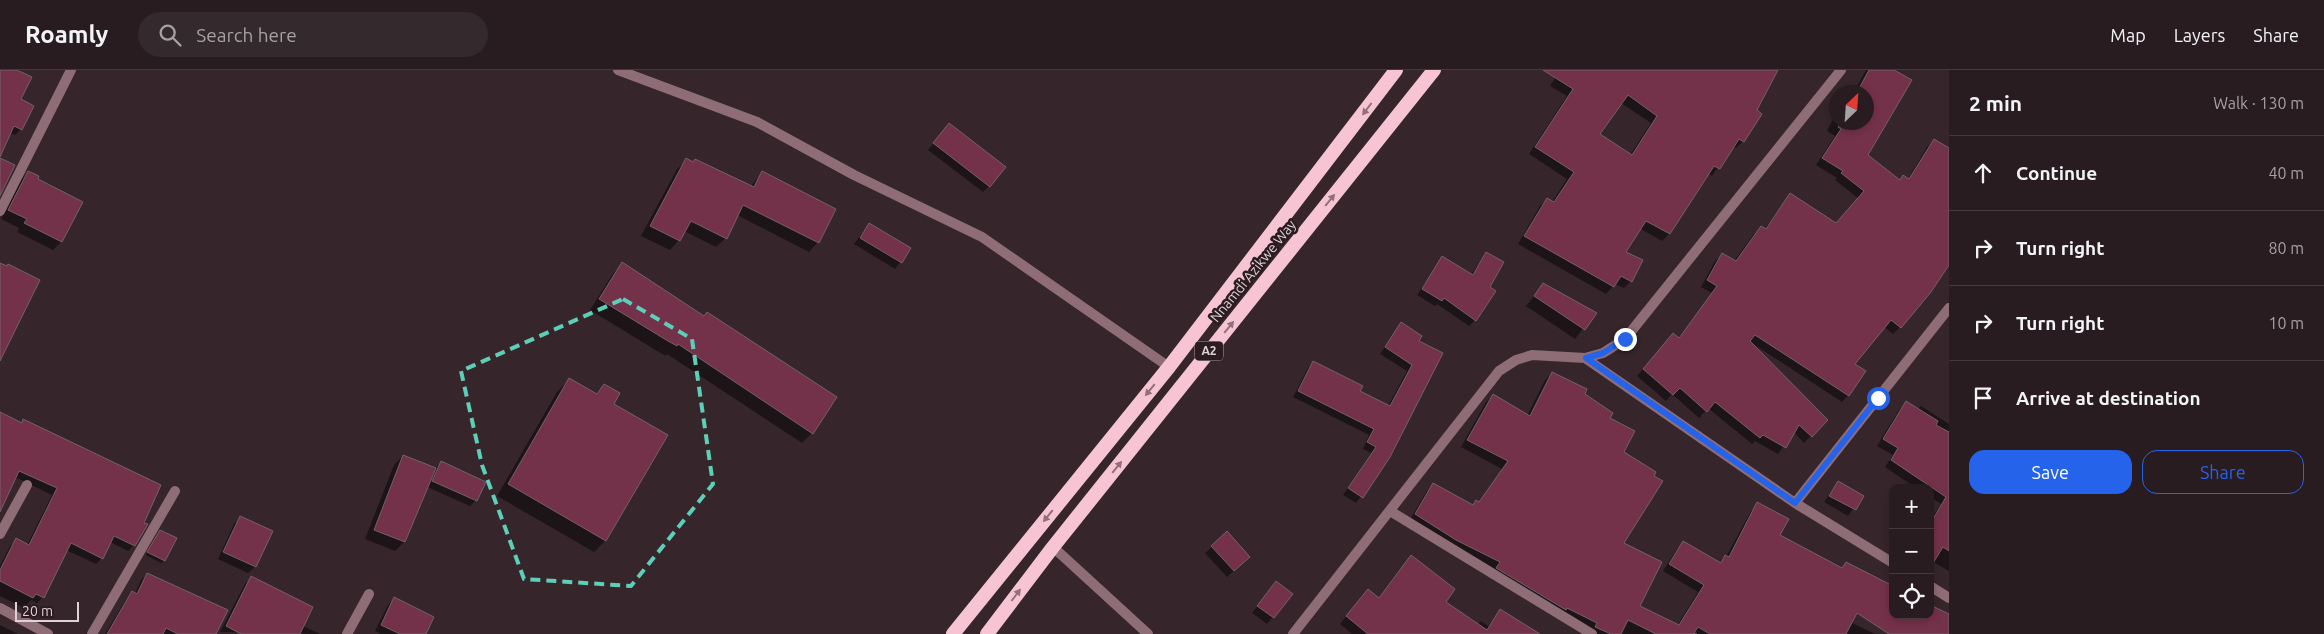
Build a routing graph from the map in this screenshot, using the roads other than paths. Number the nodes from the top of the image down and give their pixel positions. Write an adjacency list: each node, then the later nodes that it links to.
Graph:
1 (71, 70): 6 (street)
2 (618, 70): 9 (street)
3 (1396, 70): 9 (highway, Nnamdi Azikwe Way / A2, one-way to 9)
4 (1434, 70): 15 (highway, Nnamdi Azikwe Way / A2, one-way to 4)
5 (1840, 70): 8 (street)
6 (0, 210)
7 (1949, 308): 12 (street)
8 (1586, 358): 12 (street); 13 (street)
9 (1169, 367): 24 (highway, Nnamdi Azikwe Way / A2, one-way to 24)
10 (27, 485): 14 (street)
11 (175, 491): 22 (street)
12 (1795, 503): 16 (street)
13 (1390, 512): 27 (street); 28 (street)
14 (0, 534)
15 (1053, 547): 25 (highway, Nnamdi Azikwe Way / A2, one-way to 15); 26 (street)
16 (1889, 561)
17 (1934, 589): 19 (street)
18 (369, 594): 23 (street)
19 (1949, 598)
20 (0, 608): 21 (street)
21 (48, 634)
22 (92, 634)
23 (347, 634)
24 (953, 634)
25 (987, 634)
26 (1148, 634)
27 (1293, 634)
28 (1592, 634)

